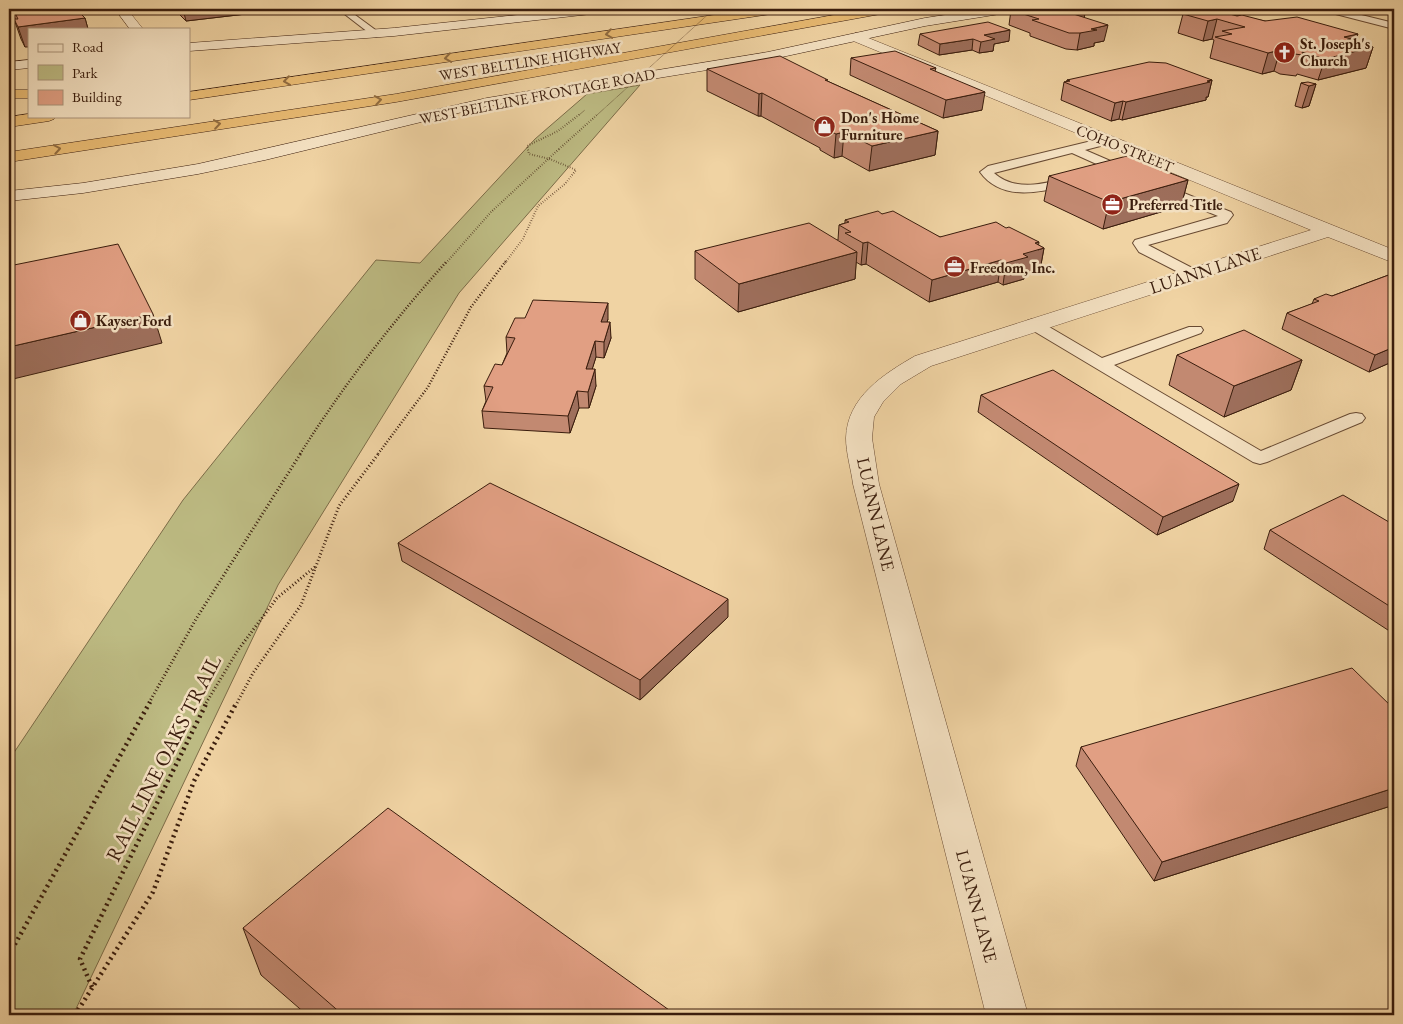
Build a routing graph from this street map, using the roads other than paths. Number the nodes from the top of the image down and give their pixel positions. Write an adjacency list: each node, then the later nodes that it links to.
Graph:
1 (121, 9): 13 (street)
2 (342, 9): 14 (lane)
3 (600, 9): 14 (street)
4 (720, 9): 22 (highway)
5 (778, 9): 23 (highway, WEST BELTLINE HIGHWAY, one-way to 23)
6 (872, 9): 21 (highway, WEST BELTLINE HIGHWAY)
7 (886, 9): 28 (highway, one-way to 7)
8 (1006, 9): 15 (street, WEST BELTLINE FRONTAGE ROAD)
9 (1327, 9): 12 (lane)
10 (1366, 9): 11 (lane)
11 (1394, 16)
12 (1394, 26)
13 (136, 28)
14 (376, 34): 16 (street)
15 (856, 38): 26 (street, COHO STREET); 30 (street, WEST BELTLINE FRONTAGE ROAD)
16 (190, 47)
17 (28, 58): 18 (street)
18 (9, 61)
19 (28, 64): 20 (street)
20 (9, 66)
21 (496, 66)
22 (263, 71)
23 (190, 96)
24 (36, 118): 25 (highway)
25 (9, 122)
26 (1108, 141): 27 (lane); 31 (street, COHO STREET)
27 (1074, 150): 29 (lane); 29 (lane)
28 (9, 157)
29 (1117, 169): 33 (lane)
30 (9, 196)
31 (1327, 231): 32 (street, COHO STREET); 33 (street, LUANN LANE)
32 (1394, 257)
33 (1193, 274): 34 (street, LUANN LANE)
34 (1033, 324): 36 (lane); 38 (street, LUANN LANE)
35 (1195, 330): 36 (lane)
36 (1100, 364): 37 (lane)
37 (1356, 418)
38 (1007, 1015)

